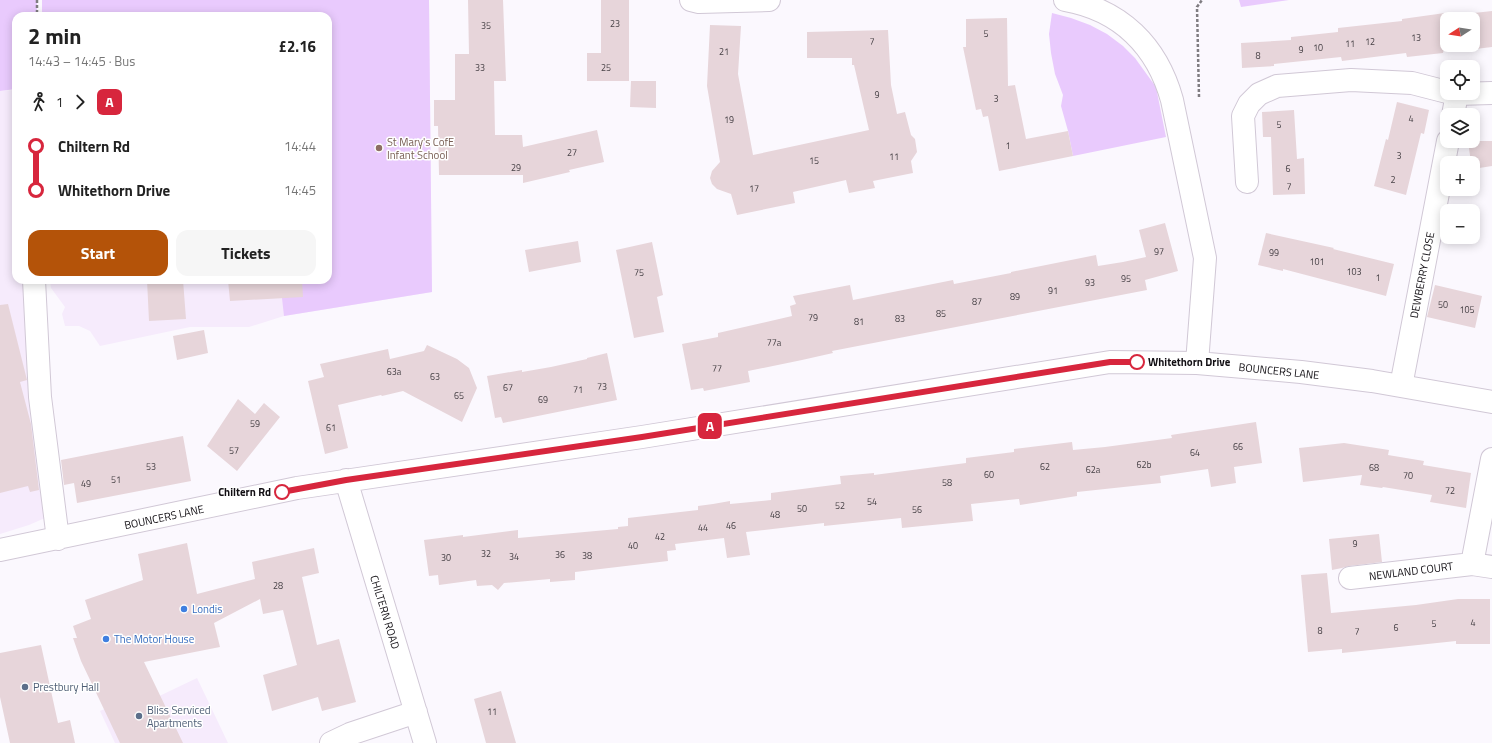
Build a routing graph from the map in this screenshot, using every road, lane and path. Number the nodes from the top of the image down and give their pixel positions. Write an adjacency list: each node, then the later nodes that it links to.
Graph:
1 (37, 0): 5 (path)
2 (691, 0): 3 (street)
3 (770, 0)
4 (1066, 0): 12 (street)
5 (37, 12)
6 (1492, 93): 8 (street)
7 (1440, 94): 10 (street)
8 (1480, 94)
9 (1447, 148): 13 (street, DEWBERRY CLOSE)
10 (1247, 182)
11 (34, 284): 17 (street)
12 (1197, 363): 13 (street, BOUNCERS LANE); 16 (street, BOUNCERS LANE)
13 (1401, 386): 14 (street, BOUNCERS LANE)
14 (1492, 402)
15 (1492, 459): 19 (street, NEWLAND COURT)
16 (346, 480): 17 (street, BOUNCERS LANE); 21 (street, CHILTERN ROAD)
17 (58, 539): 18 (street, BOUNCERS LANE)
18 (0, 550)
19 (1482, 565): 20 (street, NEWLAND COURT)
20 (1350, 578)
21 (416, 712): 22 (street); 23 (street, CHILTERN ROAD)
22 (331, 743)
23 (424, 743)

